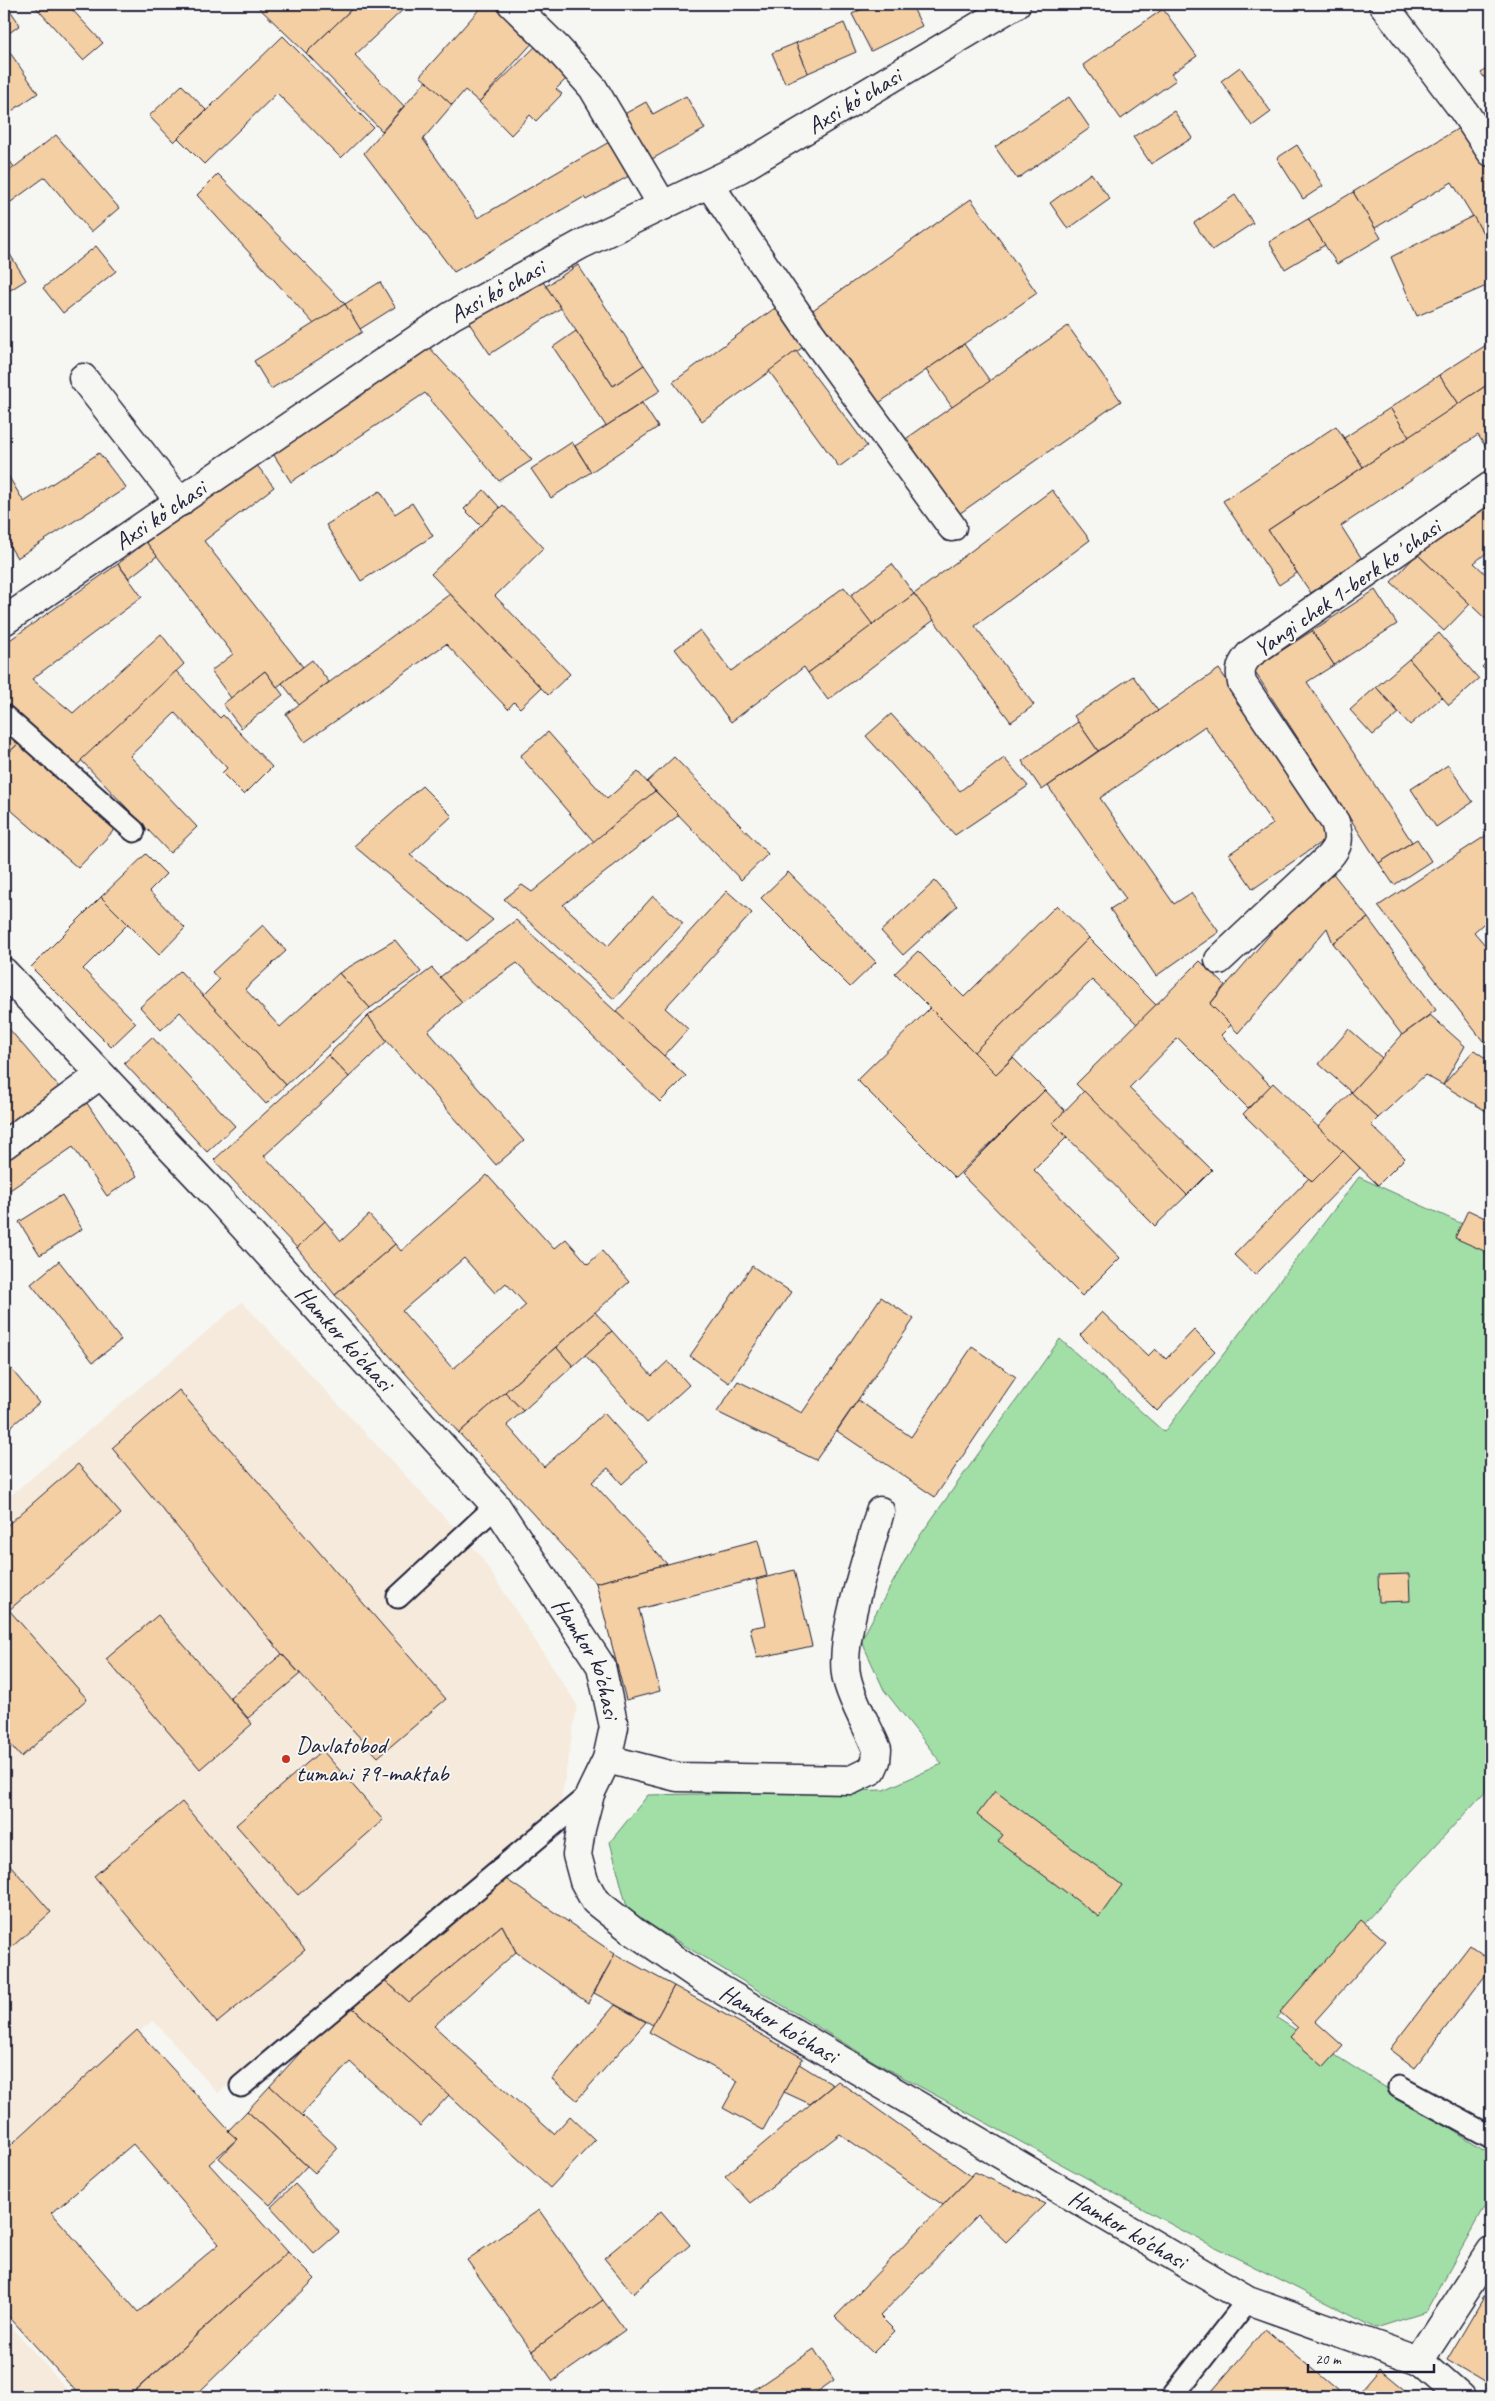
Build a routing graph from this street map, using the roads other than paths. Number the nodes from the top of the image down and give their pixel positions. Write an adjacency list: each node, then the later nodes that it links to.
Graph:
1 (512, 4): 6 (street)
2 (1016, 4): 5 (street, Axsi koʻchasi)
3 (1383, 4): 4 (street)
4 (1491, 152)
5 (710, 184): 6 (street, Axsi koʻchasi); 10 (street)
6 (663, 206): 9 (street, Axsi koʻchasi)
7 (83, 378): 9 (street)
8 (1491, 486): 14 (street, Yangi chek 1-berk koʼchasi)
9 (180, 502): 11 (street, Axsi koʻchasi)
10 (952, 527)
11 (4, 621)
12 (4, 716): 13 (lane)
13 (134, 831)
14 (1219, 960)
15 (4, 972): 16 (street, Hamkor ko'chasi)
16 (100, 1075): 17 (street); 18 (street, Hamkor ko'chasi)
17 (4, 1145)
18 (496, 1506): 20 (lane); 21 (street, Hamkor ko'chasi)
19 (880, 1511): 21 (street)
20 (398, 1597)
21 (607, 1758): 22 (street, Hamkor ko'chasi)
22 (590, 1794): 23 (lane); 27 (street, Hamkor ko'chasi)
23 (241, 2086)
24 (1399, 2087): 25 (lane)
25 (1491, 2137)
26 (1491, 2251): 28 (street)
27 (1248, 2300): 28 (street, Hamkor ko'chasi); 29 (lane)
28 (1419, 2361): 30 (street)
29 (1172, 2397)
30 (1460, 2397)

